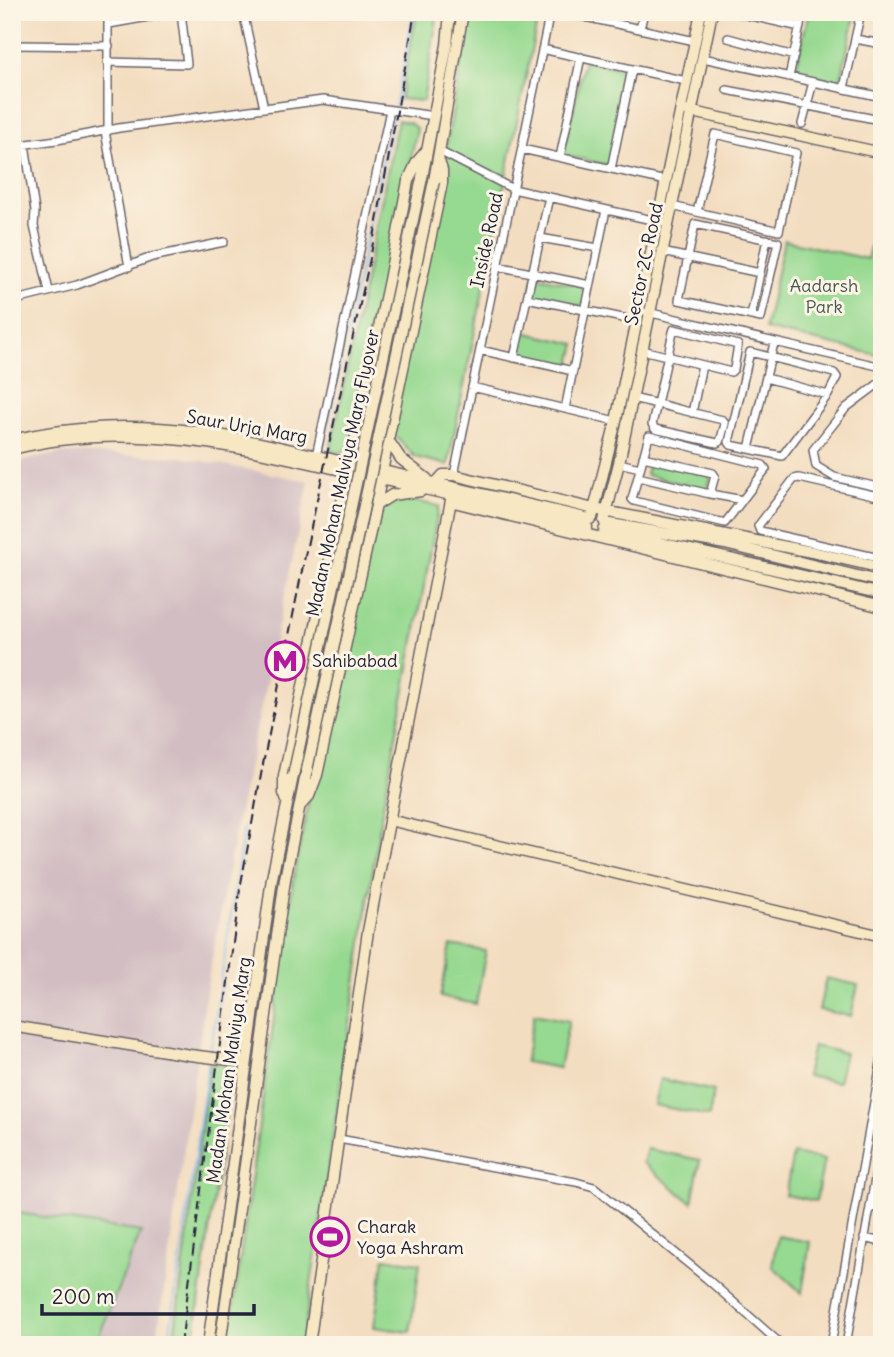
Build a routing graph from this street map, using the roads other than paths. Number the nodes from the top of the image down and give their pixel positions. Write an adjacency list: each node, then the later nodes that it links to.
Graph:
1 (108, 12): 15 (street)
2 (179, 12): 15 (street); 28 (street)
3 (243, 12): 37 (street)
4 (450, 12): 40 (main road)
5 (550, 12): 24 (street, Inside Road)
6 (562, 12): 14 (street)
7 (644, 12): 17 (street)
8 (701, 12): 20 (main road, Sector 2C Road)
9 (712, 12): 27 (main road, Sector 2C Road)
10 (733, 12): 16 (street)
11 (803, 12): 16 (street)
12 (861, 12): 19 (street)
13 (465, 14): 49 (main road)
14 (587, 15): 17 (street)
15 (109, 24): 23 (street)
16 (800, 27): 25 (street)
17 (640, 29): 20 (street)
18 (728, 38): 25 (street)
19 (855, 39): 21 (street); 33 (street)
20 (695, 41): 31 (main road, Sector 2C Road)
21 (882, 44)
22 (12, 45): 23 (street)
23 (109, 46): 28 (street)
24 (542, 49): 26 (street); 46 (street, Inside Road)
25 (794, 56): 30 (street)
26 (581, 57): 29 (street); 50 (street)
27 (703, 58): 30 (street); 39 (main road, Sector 2C Road)
28 (107, 62): 43 (street)
29 (632, 69): 31 (street); 51 (street)
30 (789, 76): 32 (street)
31 (687, 81): 39 (main road, Sector 2C Road)
32 (813, 82): 33 (street); 36 (street)
33 (844, 88): 35 (street)
34 (727, 90): 36 (street)
35 (882, 97)
36 (807, 107): 41 (street); 42 (street)
37 (264, 108): 38 (street); 43 (street)
38 (390, 110): 40 (street); 98 (street)
39 (686, 111): 48 (main road); 52 (main road, Sector 2C Road); 55 (main road, Sector 2C Road)
40 (434, 116): 47 (main road)
41 (880, 120)
42 (802, 124)
43 (106, 131): 44 (street); 66 (street)
44 (25, 144): 45 (street); 70 (street)
45 (12, 146)
46 (522, 149): 50 (street); 53 (street, Inside Road)
47 (427, 150): 101 (main road); 126 (main road, Madan Mohan Malviya Marg Flyover, bridge)
48 (882, 153)
49 (438, 155): 53 (street); 95 (main road); 127 (main road, Madan Mohan Malviya Marg Flyover, bridge)
50 (560, 158): 51 (street)
51 (611, 169): 52 (street)
52 (666, 181): 58 (main road, Sector 2C Road)
53 (513, 189): 54 (street); 65 (street, Inside Road)
54 (549, 197): 56 (street); 59 (street)
55 (672, 206): 57 (street); 58 (main road, Sector 2C Road)
56 (606, 210): 58 (street); 62 (street)
57 (697, 212): 57 (street)
58 (663, 223): 63 (main road, Sector 2C Road); 74 (main road, Sector 2C Road)
59 (540, 238): 62 (street); 67 (street)
60 (767, 239): 64 (street); 68 (street); 75 (street)
61 (224, 242): 66 (street)
62 (598, 248): 69 (street)
63 (662, 252): 64 (street); 74 (main road, Sector 2C Road)
64 (687, 257): 68 (street); 75 (street)
65 (497, 266): 67 (street); 77 (street, Inside Road)
66 (129, 267): 70 (street)
67 (532, 273): 69 (street); 71 (street)
68 (760, 273): 75 (street)
69 (590, 285): 73 (street)
70 (49, 291): 72 (street)
71 (527, 298): 73 (street); 81 (street)
72 (12, 301)
73 (585, 310): 74 (street); 84 (street)
74 (642, 315): 76 (street); 78 (main road, Sector 2C Road); 93 (main road, Sector 2C Road)
75 (751, 316)
76 (774, 343): 80 (street); 83 (street)
77 (480, 350): 81 (street); 87 (street, Inside Road)
78 (642, 350): 79 (street); 89 (main road, Sector 2C Road)
79 (667, 356): 82 (street); 82 (street); 90 (street)
80 (771, 356): 85 (street); 88 (street); 97 (street)
81 (514, 358): 84 (street)
82 (702, 365): 92 (street)
83 (882, 367)
84 (573, 370): 91 (street)
85 (765, 378): 88 (street); 97 (street)
86 (882, 381): 107 (street)
87 (472, 387): 91 (street); 104 (street, Inside Road)
88 (828, 395): 97 (street)
89 (632, 398): 90 (street); 100 (main road, Sector 2C Road)
90 (657, 404): 92 (street); 92 (street)
91 (565, 409): 93 (street)
92 (692, 413)
93 (616, 421): 109 (main road, Sector 2C Road)
94 (12, 440): 98 (main road, Saur Urja Marg)
95 (388, 440): 103 (main road); 106 (main road)
96 (12, 449): 101 (main road, Saur Urja Marg)
97 (749, 449)
98 (316, 456): 101 (main road, Saur Urja Marg)
99 (643, 457): 102 (street); 108 (street); 112 (street)
100 (619, 463): 102 (street); 117 (main road, Sector 2C Road)
101 (350, 468): 103 (main road); 126 (main road)
102 (640, 468): 105 (street)
103 (382, 475): 106 (main road); 113 (main road)
104 (454, 475): 106 (main road); 114 (main road)
105 (638, 477): 108 (street); 112 (street)
106 (432, 485): 111 (main road); 113 (main road); 115 (main road)
107 (882, 488)
108 (710, 494): 112 (street)
109 (597, 497): 114 (main road); 116 (main road, Sector 2C Road)
110 (882, 497): 120 (street)
111 (451, 498): 116 (main road); 119 (main road); 128 (main road)
112 (743, 500)
113 (376, 505): 127 (main road)
114 (583, 506): 115 (main road); 116 (main road)
115 (564, 512): 116 (main road)
116 (591, 518): 117 (main road); 117 (main road)
117 (604, 521): 118 (main road); 120 (main road); 123 (main road)
118 (621, 534): 119 (main road); 124 (main road)
119 (633, 547): 125 (main road)
120 (818, 548): 121 (street); 122 (main road)
121 (882, 556)
122 (882, 568)
123 (882, 582)
124 (882, 594)
125 (882, 607)
126 (288, 801): 132 (main road, Madan Mohan Malviya Marg)
127 (300, 806): 141 (main road, Madan Mohan Malviya Marg)
128 (389, 820): 129 (main road); 133 (main road)
129 (882, 936)
130 (12, 1027): 132 (main road)
131 (882, 1057): 144 (street)
132 (246, 1062): 140 (main road, Madan Mohan Malviya Marg)
133 (339, 1139): 142 (main road); 143 (street)
134 (882, 1139): 135 (street)
135 (879, 1172): 136 (street)
136 (870, 1206): 137 (street); 138 (street)
137 (882, 1209)
138 (864, 1238): 139 (street); 145 (street)
139 (882, 1242)
140 (208, 1345)
141 (220, 1345)
142 (309, 1345)
143 (782, 1345)
144 (831, 1345)
145 (846, 1345)

